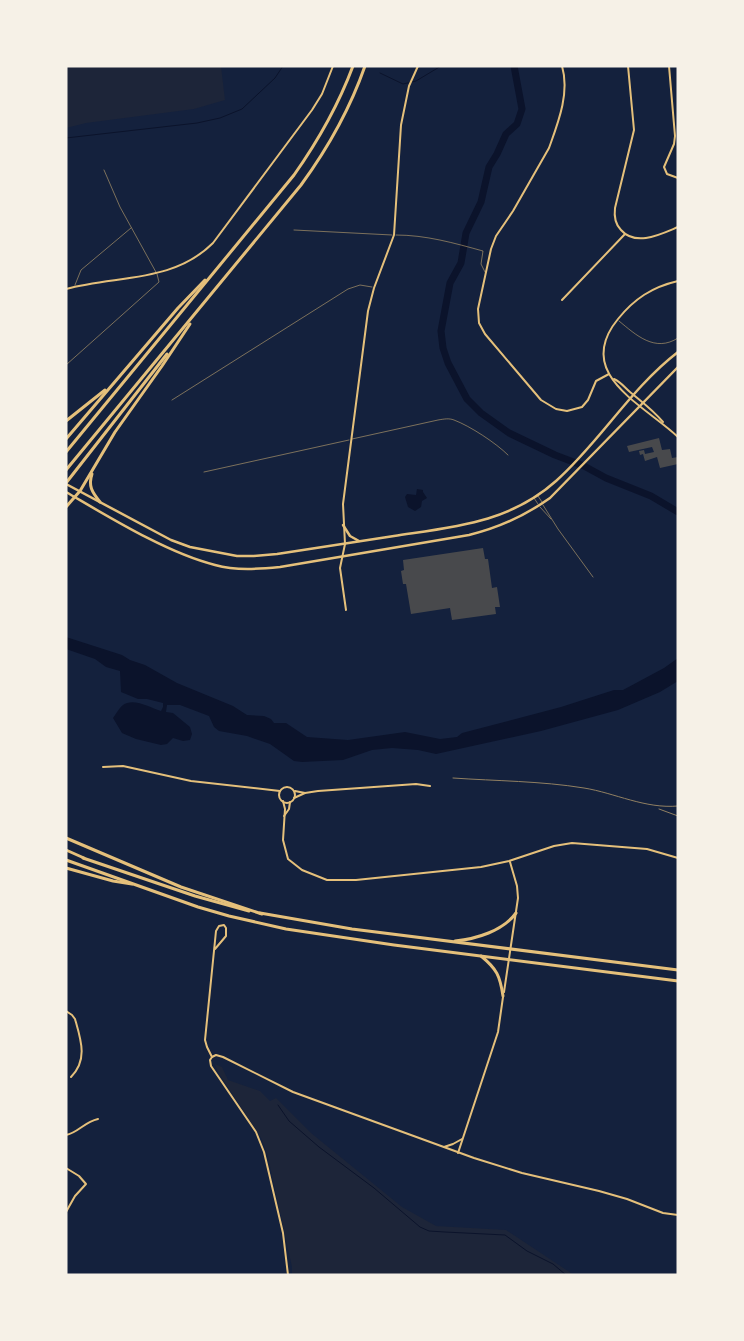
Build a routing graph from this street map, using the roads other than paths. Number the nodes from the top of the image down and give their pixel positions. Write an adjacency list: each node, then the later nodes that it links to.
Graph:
1 (334, 66): 17 (street)
2 (353, 66): 15 (highway)
3 (365, 66): 23 (highway)
4 (418, 66): 14 (street)
5 (562, 66): 16 (street)
6 (628, 66): 13 (street)
7 (668, 66): 9 (street)
8 (104, 170): 10 (lane)
9 (678, 178)
10 (132, 227): 17 (lane); 19 (lane)
11 (678, 227): 13 (street)
12 (294, 230): 14 (lane)
13 (625, 234): 22 (street)
14 (394, 235): 16 (lane); 20 (street)
15 (217, 267): 32 (highway); 43 (highway)
16 (486, 272): 30 (street)
17 (158, 274): 19 (street); 28 (lane)
18 (678, 281): 24 (street)
19 (75, 287): 21 (street)
20 (374, 288): 35 (lane); 42 (street)
21 (66, 289)
22 (562, 300)
23 (201, 307): 26 (highway); 46 (highway)
24 (617, 320): 25 (lane); 30 (street)
25 (678, 338)
26 (177, 342): 45 (highway); 48 (highway)
27 (678, 352): 33 (main road)
28 (66, 365)
29 (678, 367): 36 (main road)
30 (609, 374): 31 (street)
31 (614, 379): 33 (street); 34 (street)
32 (113, 384): 38 (highway); 41 (highway)
33 (634, 394): 34 (main road); 36 (street)
34 (630, 398): 37 (street); 51 (main road)
35 (172, 400)
36 (644, 402): 37 (main road); 39 (street)
37 (640, 406): 39 (street); 54 (main road)
38 (66, 421)
39 (664, 424): 40 (street)
40 (678, 437)
41 (66, 439)
42 (351, 440): 44 (lane); 47 (lane); 58 (street)
43 (66, 452)
44 (508, 455)
45 (95, 466): 49 (highway); 53 (highway)
46 (66, 470)
47 (204, 472)
48 (66, 483): 49 (main road)
49 (80, 491): 52 (highway); 53 (main road)
50 (66, 492): 52 (main road)
51 (536, 497): 54 (lane); 55 (lane); 59 (main road)
52 (76, 498): 56 (highway); 61 (main road)
53 (100, 502): 60 (main road)
54 (542, 503): 55 (main road); 57 (lane)
55 (539, 506): 57 (lane); 61 (main road)
56 (66, 507)
57 (552, 521): 62 (lane)
58 (343, 525): 59 (main road); 60 (street)
59 (360, 542): 60 (main road)
60 (345, 544): 61 (street)
61 (342, 557): 63 (street)
62 (593, 577)
63 (346, 610)
64 (103, 767): 66 (street)
65 (430, 786): 68 (street)
66 (280, 791): 67 (street); 70 (street)
67 (294, 791): 68 (street); 69 (street)
68 (304, 793): 69 (street)
69 (294, 798): 71 (street)
70 (283, 801): 71 (street); 72 (street)
71 (290, 802): 72 (street)
72 (284, 816): 77 (street)
73 (66, 838): 81 (highway)
74 (66, 851): 81 (highway)
75 (678, 858): 77 (street)
76 (66, 860): 79 (highway)
77 (510, 861): 80 (street)
78 (66, 868): 79 (highway)
79 (132, 884): 85 (highway)
80 (516, 913): 82 (highway); 84 (street)
81 (262, 914): 82 (highway)
82 (447, 941): 84 (highway)
83 (215, 949): 83 (street); 91 (street)
84 (510, 949): 86 (street); 87 (highway)
85 (480, 956): 86 (highway); 89 (highway)
86 (508, 959): 88 (highway); 89 (street)
87 (678, 970)
88 (678, 980)
89 (503, 996): 95 (street)
90 (66, 1011): 92 (street)
91 (212, 1057): 96 (street); 101 (street)
92 (72, 1077)
93 (98, 1119): 94 (street)
94 (66, 1135)
95 (463, 1137): 96 (street); 97 (street)
96 (444, 1147): 97 (street)
97 (458, 1152): 100 (street)
98 (66, 1168): 99 (street)
99 (66, 1212)
100 (678, 1215)
101 (288, 1275)

